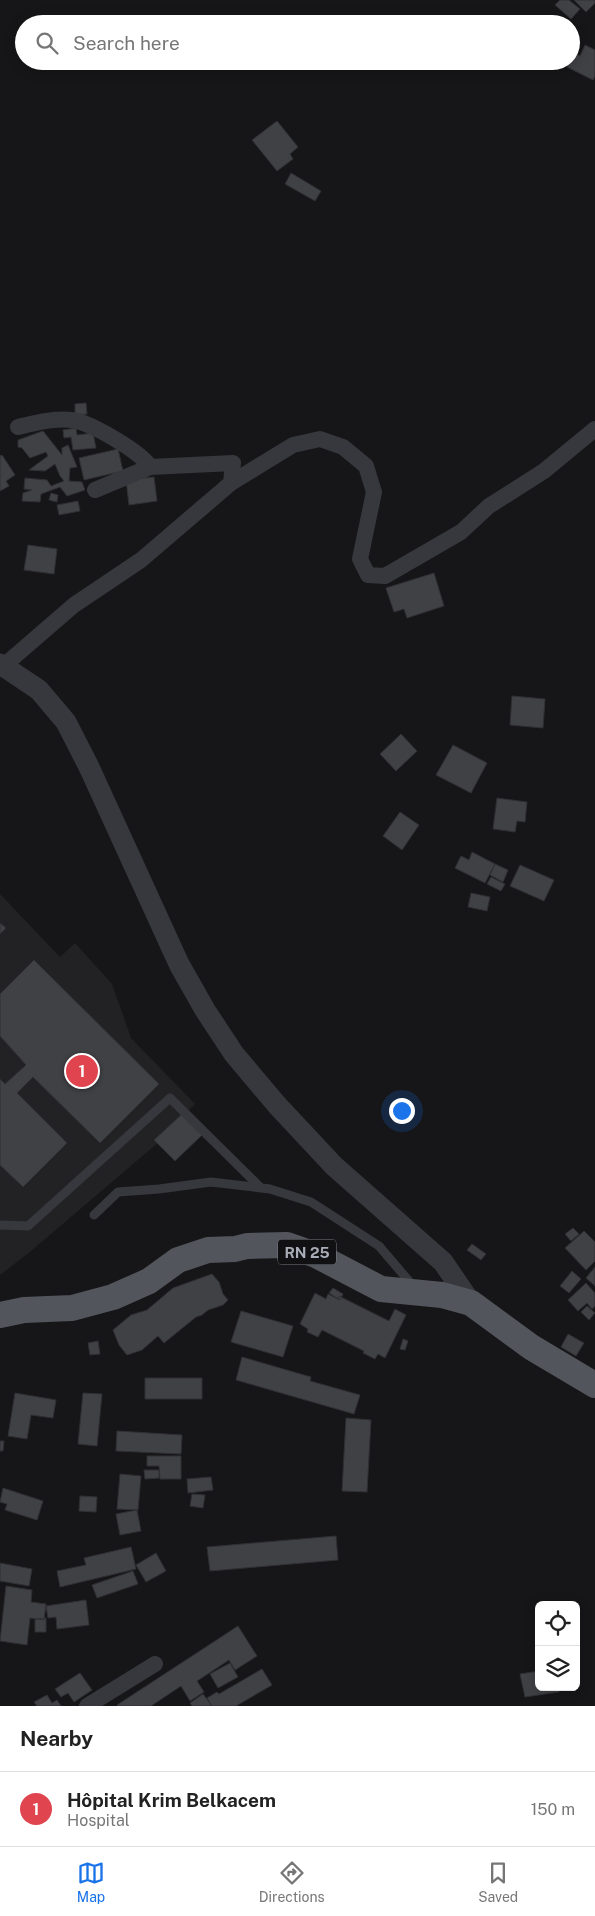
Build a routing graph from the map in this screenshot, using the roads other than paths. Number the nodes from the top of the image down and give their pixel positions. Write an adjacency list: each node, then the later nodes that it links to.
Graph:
1 (18, 427): 3 (street)
2 (595, 429): 4 (street)
3 (150, 468): 4 (street); 5 (street)
4 (231, 483): 6 (street)
5 (95, 490)
6 (1, 666): 11 (street)
7 (261, 1188): 8 (lane); 9 (lane); 10 (lane)
8 (94, 1215)
9 (0, 1225)
10 (418, 1293): 11 (main road, RN 25); 12 (main road, RN 25)
11 (471, 1304): 13 (main road, RN 25)
12 (0, 1315)
13 (595, 1385)
14 (155, 1664): 15 (street)
15 (87, 1706)

